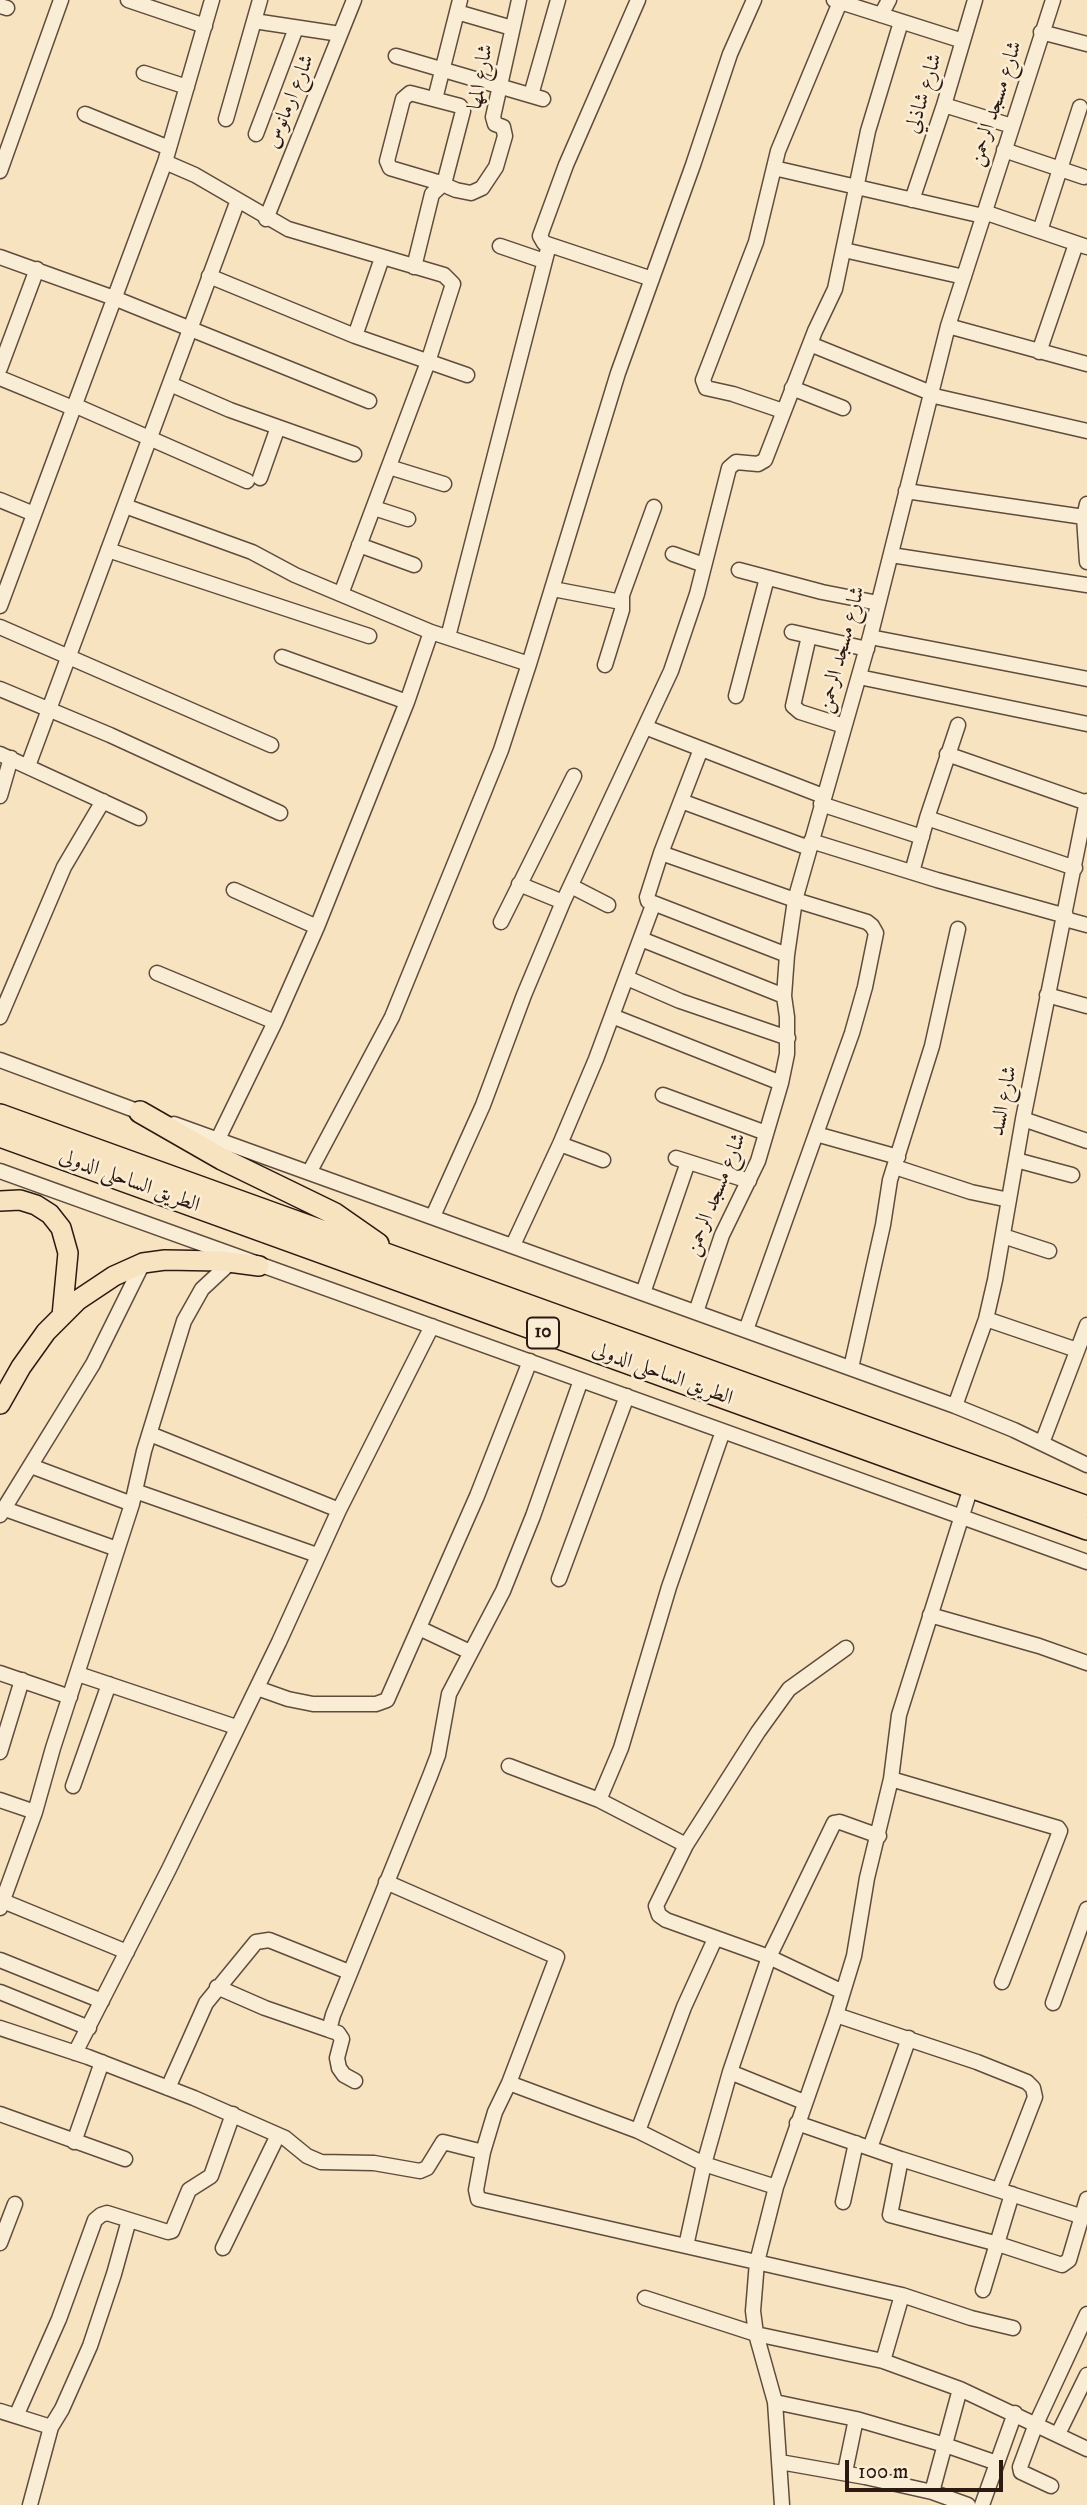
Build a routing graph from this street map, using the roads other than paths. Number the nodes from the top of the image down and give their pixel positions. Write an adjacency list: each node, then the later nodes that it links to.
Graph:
1 (61, 0): 42 (street)
2 (128, 0): 15 (street)
3 (212, 0): 19 (street)
4 (260, 0): 17 (street)
5 (354, 0): 23 (street, شارع ارمانوس)
6 (519, 0): 21 (street, شارع المها)
7 (558, 0): 29 (street)
8 (639, 0): 51 (street)
9 (754, 0): 62 (street)
10 (889, 0): 16 (street)
11 (1053, 0): 22 (street, شارع مسجد الرحمن)
12 (837, 1): 16 (street); 40 (street)
13 (971, 1): 24 (street, شارع شاذلي)
14 (459, 6): 21 (street); 27 (street)
15 (169, 7): 19 (street)
16 (881, 15): 18 (street)
17 (254, 21): 20 (street); 35 (street)
18 (901, 22): 24 (street); 45 (street)
19 (205, 26): 30 (street)
20 (296, 28): 23 (street); 37 (street)
21 (512, 28): 29 (street, شارع المها)
22 (1041, 32): 25 (street); 36 (street, شارع مسجد الرحمن)
23 (340, 34): 49 (street, شارع ارمانوس)
24 (963, 41): 32 (street, شارع شاذلي)
25 (1087, 44)
26 (396, 56): 27 (street)
27 (442, 70): 29 (street); 31 (street)
28 (144, 73): 30 (street)
29 (500, 86): 44 (street, شارع المها)
30 (187, 87): 39 (street)
31 (435, 99): 44 (street); 44 (street)
32 (944, 105): 36 (street); 47 (street, شارع شاذلي)
33 (1080, 107): 41 (street)
34 (85, 114): 39 (street)
35 (226, 119)
36 (1012, 126): 38 (street, شارع مسجد الرحمن)
37 (256, 134)
38 (1004, 150): 41 (street); 48 (street, شارع مسجد الرحمن)
39 (167, 155): 46 (street); 63 (street)
40 (774, 168): 45 (street); 80 (street)
41 (1060, 169): 43 (street); 50 (street)
42 (0, 170)
43 (1084, 177)
44 (443, 184): 58 (street)
45 (856, 187): 47 (street); 54 (street)
46 (238, 200): 49 (street); 60 (street)
47 (912, 200): 48 (street)
48 (984, 214): 50 (street); 61 (street, شارع مسجد الرحمن)
49 (266, 219): 56 (street)
50 (1040, 231): 53 (street)
51 (548, 245): 57 (street); 62 (street)
52 (500, 246): 57 (street)
53 (1082, 246): 68 (street)
54 (844, 250): 61 (street); 67 (street)
55 (0, 257): 59 (street)
56 (382, 258): 58 (street); 66 (street)
57 (544, 261): 115 (street)
58 (414, 267): 69 (street)
59 (37, 269): 63 (street); 71 (street)
60 (209, 276): 65 (street); 66 (street)
61 (964, 277): 64 (street, شارع مسجد الرحمن)
62 (652, 279): 105 (street)
63 (114, 298): 65 (street); 78 (street)
64 (948, 326): 68 (street); 76 (street, شارع مسجد الرحمن)
65 (190, 330): 74 (street); 77 (street)
66 (355, 336): 69 (street)
67 (810, 344): 75 (street); 76 (street)
68 (1039, 352): 70 (street)
69 (428, 362): 72 (street); 85 (street)
70 (1087, 363)
71 (0, 368)
72 (467, 375)
73 (0, 378): 78 (street)
74 (170, 384): 81 (street); 83 (street)
75 (792, 388): 79 (street); 80 (street)
76 (930, 394): 82 (street); 87 (street, شارع مسجد الرحمن)
77 (369, 401)
78 (74, 407): 83 (street); 93 (street)
79 (843, 408)
80 (783, 411): 101 (street)
81 (278, 428): 83 (street); 84 (street)
82 (1087, 431)
83 (150, 438): 89 (street)
84 (354, 454)
85 (389, 467): 86 (street); 91 (street)
86 (444, 484)
87 (906, 491): 92 (street); 98 (street, شارع مسجد الرحمن)
88 (0, 500): 93 (street)
89 (125, 506): 96 (street); 106 (street)
90 (654, 507): 107 (street)
91 (374, 508): 94 (street); 95 (street)
92 (1086, 510): 99 (street)
93 (34, 514): 109 (street)
94 (408, 519)
95 (359, 545): 100 (street); 106 (street)
96 (108, 550): 113 (street); 117 (street)
97 (673, 554): 101 (street)
98 (891, 555): 104 (street); 108 (street, شارع مسجد الرحمن)
99 (1087, 562)
100 (414, 565)
101 (704, 565): 130 (street)
102 (738, 570): 103 (street)
103 (767, 578): 108 (street); 124 (street)
104 (1087, 585)
105 (553, 589): 107 (street); 119 (street)
106 (341, 594): 111 (street)
107 (621, 602): 120 (street)
108 (878, 603): 116 (street, شارع مسجد الرحمن)
109 (0, 607)
110 (0, 627): 117 (street)
111 (431, 632): 115 (street); 125 (street)
112 (792, 632): 114 (street)
113 (369, 636)
114 (809, 636): 116 (street); 129 (street)
115 (448, 637): 119 (street)
116 (868, 643): 121 (street, شارع مسجد الرحمن); 122 (street)
117 (69, 657): 126 (street); 131 (street)
118 (282, 657): 125 (street)
119 (529, 664): 189 (street)
120 (605, 665)
121 (859, 677): 127 (street); 129 (street, شارع مسجد الرحمن)
122 (1087, 679)
123 (0, 689): 126 (street)
124 (736, 696)
125 (407, 702): 160 (street)
126 (49, 710): 135 (street); 142 (street)
127 (1087, 724)
128 (958, 725): 133 (street)
129 (844, 726): 138 (street, شارع مسجد الرحمن)
130 (645, 727): 132 (street); 151 (street)
131 (271, 745)
132 (702, 749): 138 (street); 140 (street)
133 (947, 754): 141 (street); 144 (street)
134 (6, 756): 135 (street); 137 (street)
135 (28, 766): 139 (street)
136 (574, 776): 150 (street)
137 (0, 796)
138 (822, 800): 145 (street); 146 (street, شارع مسجد الرحمن)
139 (103, 801): 143 (street); 170 (street)
140 (681, 801): 146 (street); 147 (street)
141 (1087, 802): 148 (street, شارع السد)
142 (280, 813)
143 (139, 818)
144 (927, 818): 145 (street); 148 (street)
145 (922, 837): 149 (street)
146 (810, 845): 149 (street); 153 (street, شارع مسجد الرحمن)
147 (661, 853): 153 (street); 156 (street)
148 (1074, 868): 157 (street, شارع السد)
149 (912, 873): 157 (street)
150 (519, 884): 154 (street); 158 (street)
151 (571, 886): 154 (street); 155 (street)
152 (234, 890): 160 (street)
153 (795, 900): 163 (street, شارع مسجد الرحمن); 180 (street)
154 (563, 902): 194 (street)
155 (608, 905)
156 (653, 905): 162 (street); 163 (street)
157 (1065, 917): 159 (street); 166 (street, شارع السد)
158 (501, 922)
159 (1087, 925)
160 (317, 927): 171 (street)
161 (958, 929): 187 (street)
162 (641, 939): 165 (street); 167 (street)
163 (787, 955): 167 (street, شارع مسجد الرحمن)
164 (157, 974): 171 (street)
165 (627, 978): 169 (street); 172 (street)
166 (1047, 995): 168 (street); 178 (street, شارع السد)
167 (784, 996): 172 (street, شارع مسجد الرحمن)
168 (1087, 1006)
169 (612, 1016): 174 (street); 184 (street)
170 (0, 1017)
171 (275, 1022): 182 (street)
172 (788, 1038): 174 (street, شارع مسجد الرحمن)
173 (0, 1060): 176 (street)
174 (781, 1083): 179 (street, شارع مسجد الرحمن)
175 (663, 1095): 179 (street)
176 (140, 1112): 182 (street); 198 (highway)
177 (0, 1115): 198 (highway, الطريق الساحلى الدولى / 10)
178 (1023, 1119): 183 (street); 186 (street, شارع السد)
179 (766, 1133): 191 (street, شارع مسجد الرحمن)
180 (816, 1134): 187 (street); 208 (street)
181 (0, 1136): 223 (highway, الطريق الساحلى الدولى / 10)
182 (219, 1139): 189 (street)
183 (1087, 1141)
184 (560, 1144): 185 (street); 196 (street)
185 (603, 1160)
186 (1016, 1160): 190 (street); 192 (street, شارع السد)
187 (897, 1162): 192 (street); 212 (street)
188 (0, 1171): 201 (street)
189 (310, 1171): 194 (street)
190 (1072, 1175)
191 (749, 1181): 202 (street); 203 (street, شارع مسجد الرحمن)
192 (1009, 1200): 195 (street, شارع السد)
193 (0, 1201): 204 (main road)
194 (433, 1216): 196 (street)
195 (1003, 1236): 197 (street); 205 (street, شارع السد)
196 (513, 1245): 202 (street)
197 (1049, 1251)
198 (396, 1258): 225 (highway, الطريق الساحلى الدولى / 10)
199 (231, 1262): 200 (main road); 201 (main road); 219 (street)
200 (144, 1263): 204 (main road); 221 (street)
201 (259, 1266): 206 (street)
202 (643, 1293): 203 (street)
203 (696, 1312): 208 (street)
204 (62, 1316): 216 (main road)
205 (986, 1319): 209 (street); 217 (street, شارع السد)
206 (432, 1326): 210 (street); 226 (street)
207 (1086, 1329): 209 (street)
208 (747, 1330): 212 (street)
209 (1077, 1350): 211 (street)
210 (530, 1361): 214 (street); 235 (street)
211 (1071, 1366): 213 (street); 220 (street)
212 (851, 1368): 217 (street)
213 (1087, 1371)
214 (581, 1380): 215 (street); 237 (street)
215 (626, 1396): 218 (street); 233 (street)
216 (0, 1404)
217 (955, 1406): 220 (street)
218 (723, 1430): 228 (street); 251 (street)
219 (150, 1434): 224 (street); 226 (street)
220 (1042, 1443): 222 (street)
221 (31, 1465): 224 (street); 227 (street)
222 (1087, 1465)
223 (971, 1487): 228 (street); 229 (highway, الطريق الساحلى الدولى / 10)
224 (134, 1497): 230 (street); 231 (street)
225 (1087, 1507)
226 (339, 1510): 231 (street)
227 (2, 1512): 230 (street)
228 (961, 1518): 232 (street); 234 (street)
229 (1087, 1529)
230 (117, 1549): 240 (street)
231 (317, 1555): 243 (street)
232 (1087, 1562)
233 (559, 1579)
234 (930, 1615): 238 (street); 248 (street)
235 (419, 1628): 237 (street); 243 (street)
236 (846, 1648): 254 (street)
237 (470, 1652): 255 (street)
238 (1087, 1663)
239 (0, 1672): 241 (street)
240 (78, 1674): 242 (street); 244 (street)
241 (22, 1680): 244 (street); 246 (street)
242 (108, 1684): 245 (street); 249 (street)
243 (257, 1688): 245 (street)
244 (70, 1697): 252 (street)
245 (236, 1727): 259 (street)
246 (0, 1752)
247 (509, 1766): 251 (street)
248 (891, 1779): 253 (street); 263 (street)
249 (73, 1786)
250 (0, 1800): 252 (street)
251 (599, 1800): 254 (street)
252 (36, 1812): 256 (street)
253 (879, 1836): 260 (street); 266 (street)
254 (686, 1845): 258 (street)
255 (386, 1882): 262 (street); 278 (street)
256 (1, 1904): 259 (street)
257 (1087, 1909): 268 (street)
258 (715, 1939): 260 (street); 284 (street)
259 (127, 1952): 267 (street)
260 (769, 1958): 266 (street); 276 (street)
261 (0, 1960): 267 (street)
262 (349, 1972): 264 (street); 272 (street)
263 (1002, 1982)
264 (217, 1987): 272 (street); 279 (street)
265 (0, 1992): 271 (street)
266 (843, 1992): 269 (street)
267 (103, 2001): 271 (street)
268 (1053, 2003)
269 (836, 2015): 273 (street); 280 (street)
270 (0, 2028): 274 (street)
271 (89, 2028): 274 (street)
272 (329, 2030): 277 (street)
273 (909, 2038): 287 (street); 293 (street)
274 (75, 2053): 275 (street)
275 (102, 2062): 279 (street); 286 (street)
276 (730, 2072): 280 (street); 291 (street)
277 (355, 2081)
278 (509, 2083): 284 (street); 288 (street)
279 (168, 2088): 282 (street)
280 (804, 2102): 283 (street)
281 (0, 2114): 286 (street)
282 (233, 2114): 285 (street); 297 (street)
283 (797, 2123): 287 (street); 292 (street)
284 (638, 2131): 291 (street)
285 (278, 2135): 288 (street); 302 (street)
286 (74, 2142): 289 (street)
287 (863, 2145): 290 (street); 295 (street)
288 (483, 2152): 301 (street)
289 (125, 2159)
290 (901, 2159): 293 (street); 300 (street)
291 (704, 2164): 292 (street); 301 (street)
292 (776, 2187): 303 (street)
293 (1006, 2192): 298 (street); 300 (street)
294 (1087, 2199): 298 (street)
295 (843, 2203)
296 (15, 2204): 299 (street)
297 (129, 2220): 316 (street); 319 (street)
298 (1082, 2221): 300 (street)
299 (0, 2243)
300 (998, 2244): 304 (street)
301 (686, 2246): 303 (street)
302 (223, 2248)
303 (757, 2262): 305 (street); 309 (street)
304 (983, 2290)
305 (902, 2295): 308 (street); 310 (street)
306 (645, 2298): 309 (street)
307 (1087, 2314): 318 (street)
308 (1013, 2328)
309 (756, 2334): 310 (street); 313 (street)
310 (883, 2361): 312 (street)
311 (1087, 2375): 320 (street)
312 (960, 2389): 315 (street); 321 (street)
313 (775, 2403): 317 (street); 323 (street)
314 (0, 2411): 316 (street)
315 (1015, 2413): 318 (street); 324 (street)
316 (17, 2414): 319 (street)
317 (856, 2419): 321 (street); 325 (street)
318 (1036, 2424): 320 (street); 326 (street)
319 (51, 2427): 328 (street)
320 (1058, 2434): 322 (street)
321 (945, 2445): 324 (street); 327 (street)
322 (1087, 2449)
323 (780, 2462): 325 (street); 329 (street)
324 (997, 2463): 331 (street)
325 (845, 2472): 327 (street)
326 (1051, 2486)
327 (932, 2492): 330 (street)
328 (30, 2505)
329 (782, 2505)
330 (968, 2505)
331 (982, 2505)

